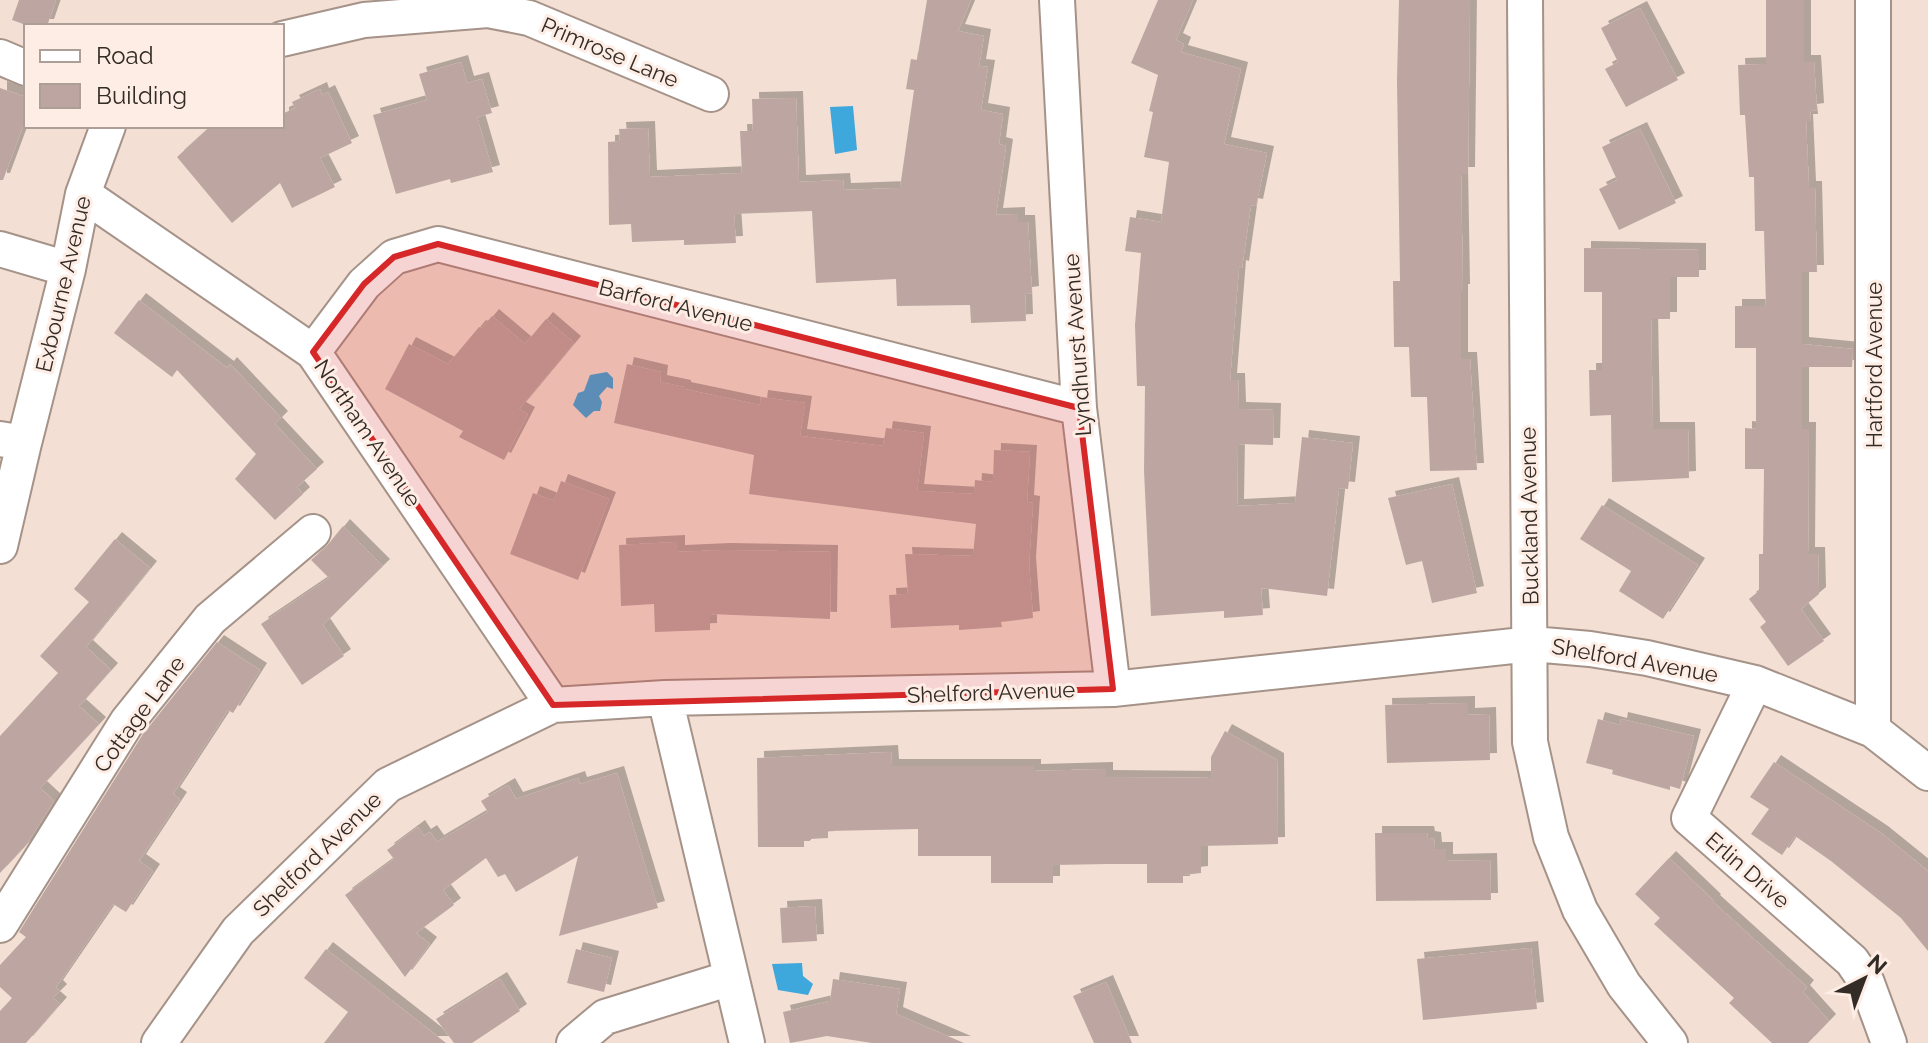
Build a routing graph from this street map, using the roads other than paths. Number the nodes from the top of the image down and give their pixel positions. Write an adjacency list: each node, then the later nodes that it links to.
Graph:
1 (1057, 0): 14 (street, Lyndhurst Avenue)
2 (1525, 0): 18 (street, Buckland Avenue)
3 (1873, 0): 23 (street, Hartford Avenue)
4 (366, 10): 5 (street); 8 (street, Primrose Lane)
5 (284, 38)
6 (0, 57): 7 (street)
7 (24, 67)
8 (711, 94)
9 (107, 128): 10 (street, Exbourne Avenue)
10 (83, 194): 12 (street, Exbourne Avenue); 13 (street, Northam Avenue)
11 (0, 249): 12 (street)
12 (68, 269): 15 (street, Exbourne Avenue)
13 (313, 352): 14 (street, Barford Avenue); 22 (street, Northam Avenue)
14 (1079, 408): 20 (street, Lyndhurst Avenue)
15 (12, 441): 17 (street, Exbourne Avenue)
16 (313, 532): 25 (street, Cottage Lane)
17 (0, 546)
18 (1532, 644): 19 (street, Shelford Avenue); 20 (street, Shelford Avenue); 30 (street, Buckland Avenue)
19 (1755, 683): 23 (street, Shelford Avenue); 31 (street, Erlin Drive)
20 (1113, 689): 21 (street, Shelford Avenue)
21 (665, 698): 22 (street, Shelford Avenue); 26 (street)
22 (553, 705): 27 (street, Shelford Avenue)
23 (1873, 730): 24 (street, Shelford Avenue)
24 (1928, 773)
25 (0, 925)
26 (731, 978): 28 (street); 29 (street)
27 (159, 1043)
28 (574, 1043)
29 (747, 1043)
30 (1670, 1043)
31 (1889, 1043)

